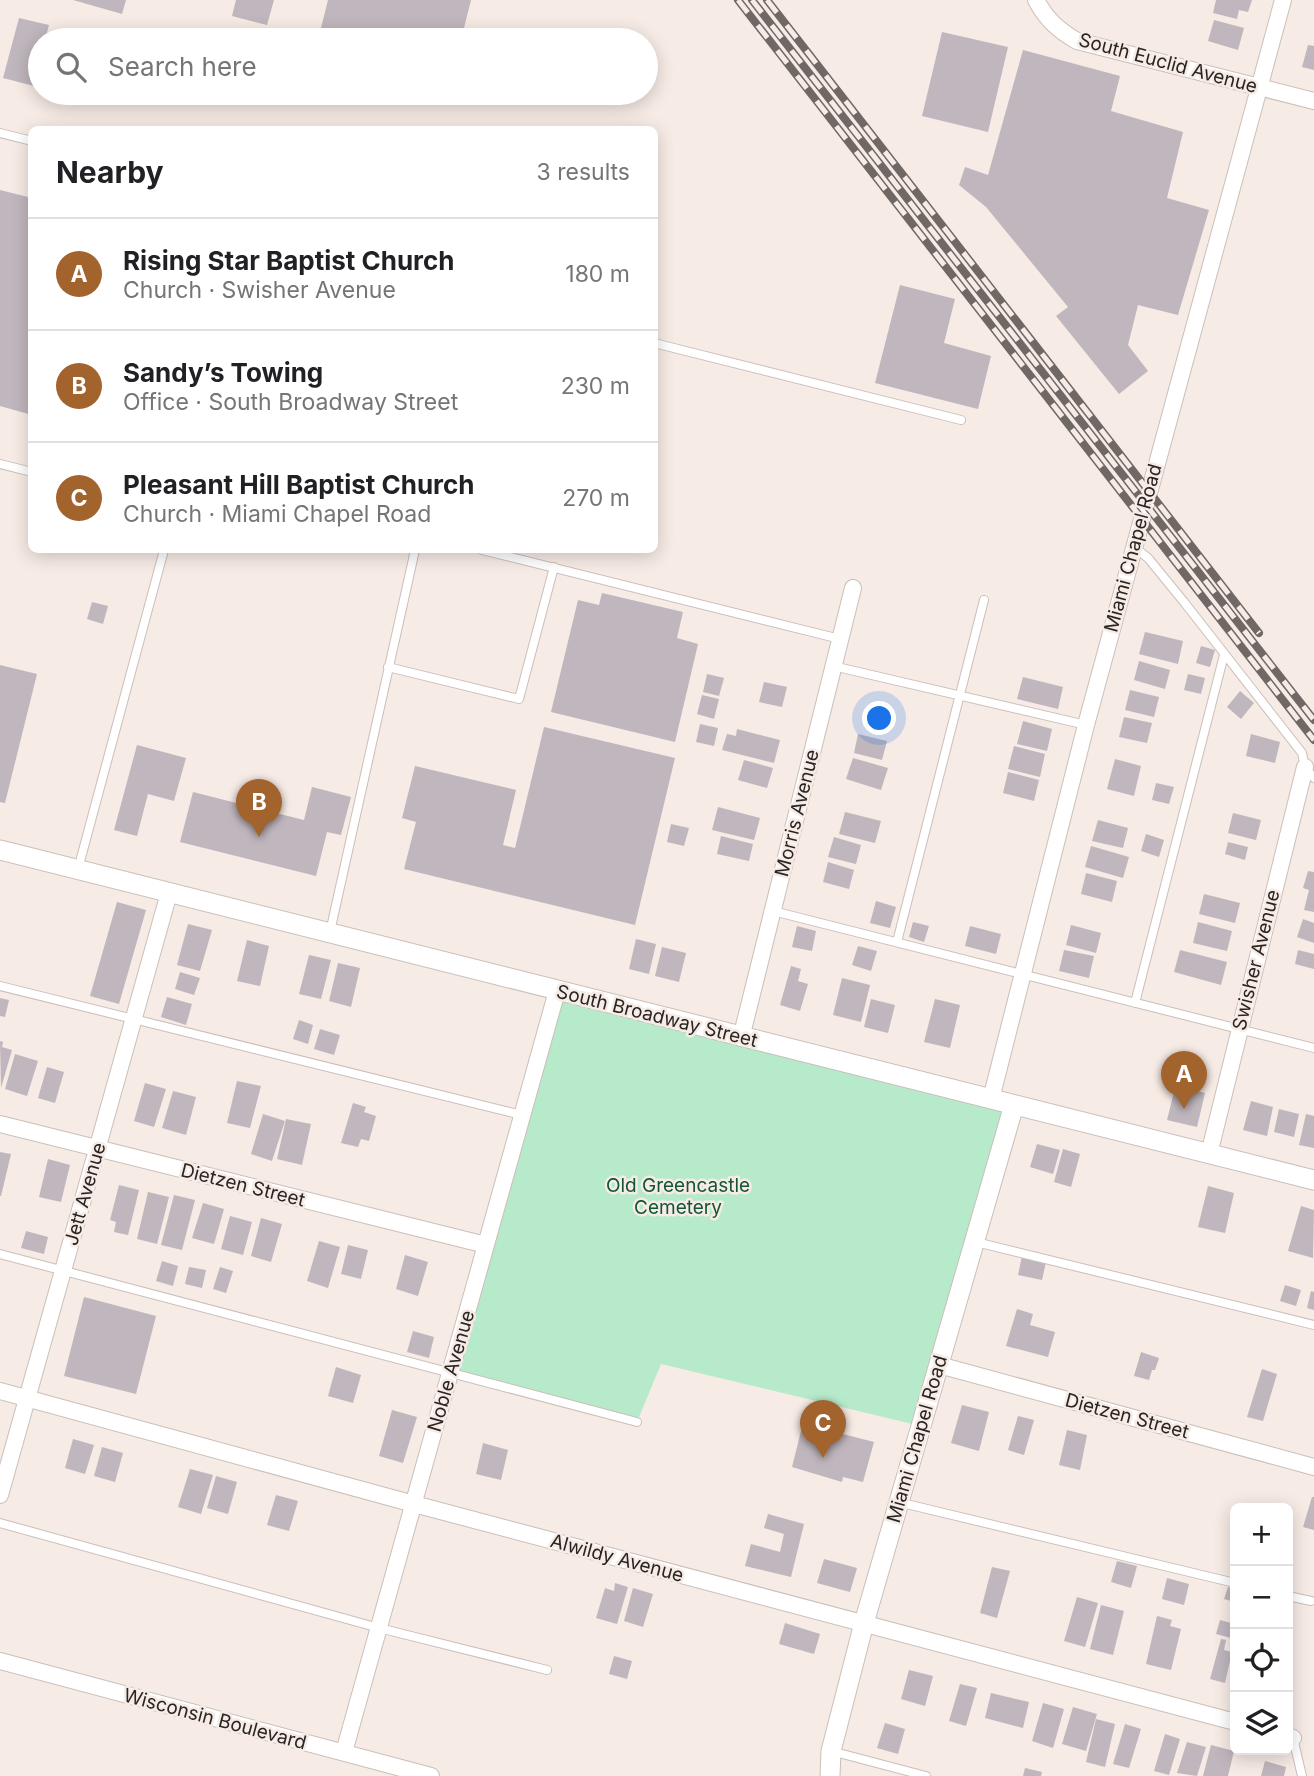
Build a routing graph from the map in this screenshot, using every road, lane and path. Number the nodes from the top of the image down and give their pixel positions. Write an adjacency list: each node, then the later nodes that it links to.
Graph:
1 (1283, 0): 3 (street, Miami Chapel Road)
2 (1036, 1): 3 (street, South Euclid Avenue)
3 (1259, 87): 4 (street, South Euclid Avenue); 11 (street, Miami Chapel Road)
4 (1314, 101)
5 (0, 134): 6 (lane)
6 (28, 140)
7 (658, 344): 8 (lane)
8 (961, 420)
9 (0, 464): 10 (lane)
10 (28, 471)
11 (1134, 546): 19 (lane); 23 (street, Miami Chapel Road)
12 (163, 553): 26 (lane)
13 (414, 553): 21 (lane)
14 (494, 553): 15 (lane)
15 (554, 568): 18 (lane); 21 (lane)
16 (853, 588): 18 (street, Morris Avenue)
17 (984, 600): 22 (lane)
18 (840, 639): 20 (street, Morris Avenue)
19 (1224, 655): 24 (lane); 34 (lane)
20 (834, 666): 22 (lane); 28 (street, Morris Avenue)
21 (388, 667): 29 (lane)
22 (960, 694): 23 (lane); 30 (lane)
23 (1086, 726): 31 (street, Miami Chapel Road)
24 (1310, 772): 36 (street, Swisher Avenue)
25 (0, 850): 26 (street, South Broadway Street)
26 (78, 869): 27 (street, South Broadway Street)
27 (169, 893): 29 (street, South Broadway Street); 35 (street, Jett Avenue)
28 (773, 911): 30 (lane); 37 (street, Morris Avenue)
29 (330, 933): 33 (street, South Broadway Street)
30 (897, 943): 31 (lane)
31 (1023, 975): 34 (lane); 39 (street, Miami Chapel Road)
32 (0, 986): 35 (lane)
33 (557, 991): 37 (street, South Broadway Street); 41 (street, Noble Avenue)
34 (1135, 1003): 36 (lane)
35 (135, 1019): 41 (lane); 43 (street, Jett Avenue)
36 (1238, 1029): 38 (lane); 44 (street, Swisher Avenue)
37 (741, 1038): 39 (street, South Broadway Street)
38 (1314, 1048)
39 (991, 1099): 40 (street, South Broadway Street)
40 (1014, 1105): 44 (street, South Broadway Street); 46 (street, Miami Chapel Road)
41 (522, 1115): 47 (street, Noble Avenue)
42 (0, 1124): 43 (street, Dietzen Street)
43 (97, 1149): 47 (street, Dietzen Street); 49 (street, Jett Avenue)
44 (1209, 1154): 45 (street, South Broadway Street)
45 (1314, 1180)
46 (973, 1241): 50 (lane); 51 (street, Miami Chapel Road)
47 (486, 1245): 52 (street, Noble Avenue)
48 (0, 1254): 49 (lane)
49 (63, 1270): 52 (lane); 54 (street, Jett Avenue)
50 (1314, 1325)
51 (939, 1365): 56 (street, Dietzen Street); 58 (street, Miami Chapel Road)
52 (450, 1375): 55 (lane); 59 (street, Noble Avenue)
53 (0, 1391): 54 (street, Alwildy Avenue)
54 (27, 1399): 57 (street, Jett Avenue); 59 (street, Alwildy Avenue)
55 (637, 1422)
56 (1314, 1467)
57 (0, 1495)
58 (898, 1502): 61 (lane); 64 (street, Miami Chapel Road)
59 (414, 1504): 64 (street, Alwildy Avenue); 65 (street, Noble Avenue)
60 (0, 1523): 65 (lane)
61 (1230, 1582)
62 (1293, 1597): 63 (lane)
63 (1311, 1601)
64 (864, 1623): 68 (street, Alwildy Avenue); 70 (street, Miami Chapel Road)
65 (379, 1628): 67 (lane); 71 (street, Noble Avenue)
66 (0, 1661): 71 (street, Wisconsin Boulevard)
67 (547, 1670)
68 (1230, 1721)
69 (1293, 1747): 72 (lane)
70 (831, 1751): 74 (lane); 75 (street, Miami Chapel Road); 76 (lane)
71 (344, 1752): 73 (street, Wisconsin Boulevard)
72 (1301, 1775)
73 (431, 1776)
74 (823, 1776)
75 (830, 1776)
76 (926, 1776)

